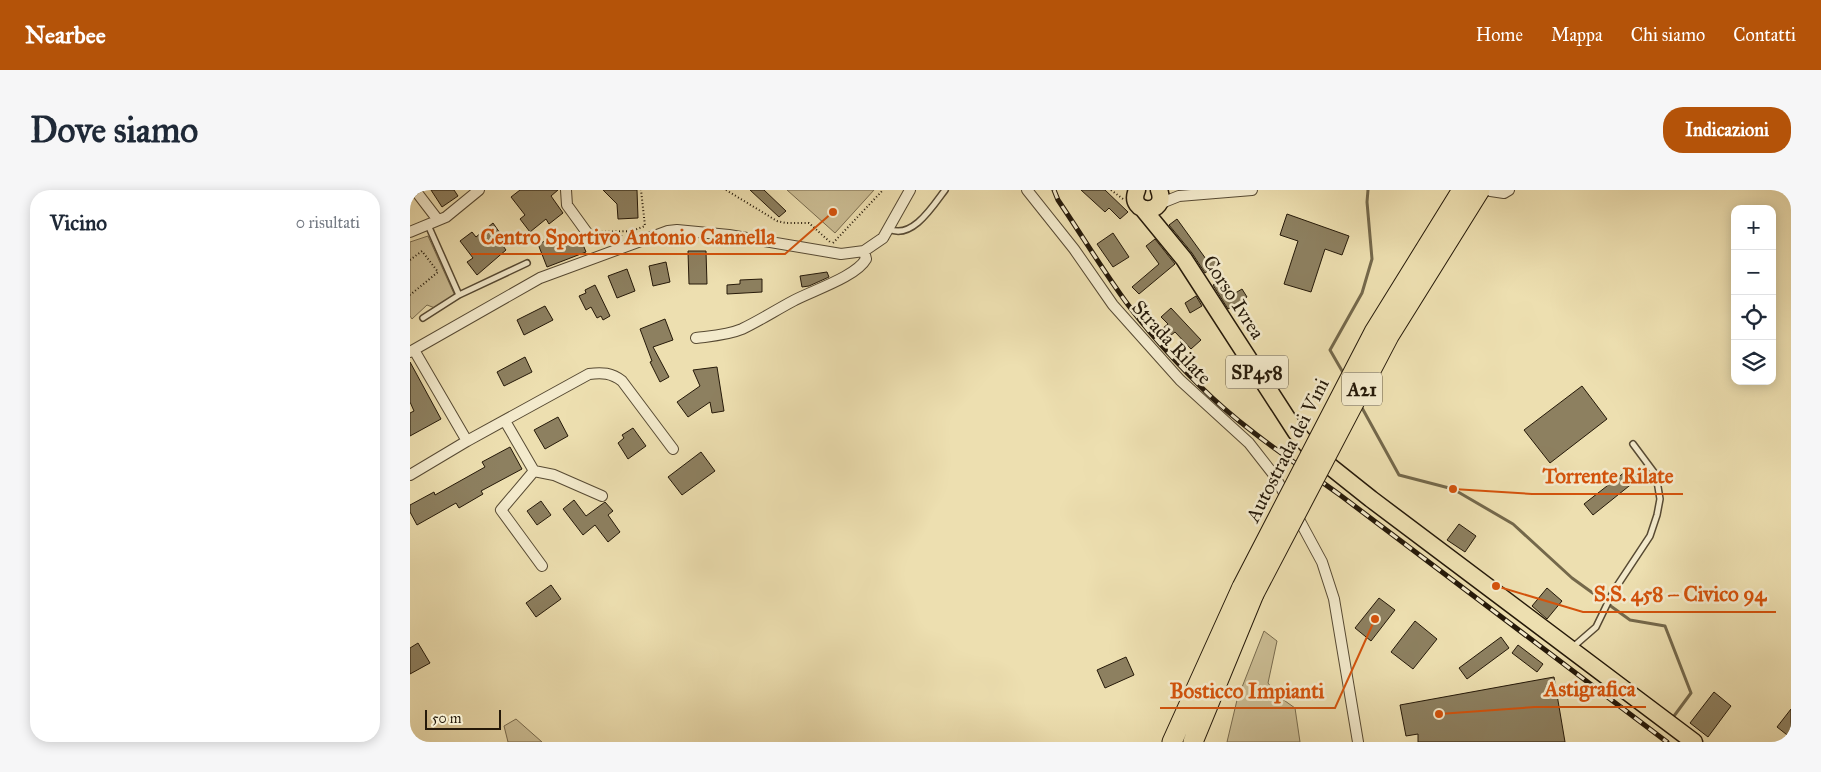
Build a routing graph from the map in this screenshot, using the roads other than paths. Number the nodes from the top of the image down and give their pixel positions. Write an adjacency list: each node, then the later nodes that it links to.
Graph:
1 (415, 190): 14 (street)
2 (479, 190): 14 (street)
3 (566, 190): 18 (street)
4 (910, 190): 16 (street)
5 (946, 190): 16 (lane)
6 (1027, 190): 37 (street, Strada Rilate)
7 (1252, 190): 12 (street)
8 (1462, 190): 33 (highway, Autostrada dei Vini / A21, bridge)
9 (1480, 190): 33 (highway, Autostrada dei Vini / A21, bridge)
10 (1484, 190): 11 (street)
11 (1509, 190)
12 (1180, 194): 13 (street)
13 (1144, 198): 34 (main road, Corso Ivrea / SP458)
14 (438, 220): 15 (street)
15 (428, 224): 17 (street); 21 (lane)
16 (889, 229): 19 (street)
17 (410, 232)
18 (590, 233)
19 (864, 251): 23 (street); 24 (street)
20 (527, 262): 21 (lane)
21 (460, 295): 22 (lane)
22 (423, 318)
23 (696, 338)
24 (412, 351): 26 (street)
25 (504, 420): 26 (street); 28 (street); 29 (street)
26 (467, 441): 30 (street)
27 (1633, 444): 34 (lane)
28 (673, 449)
29 (534, 471): 31 (street); 32 (street)
30 (410, 475)
31 (602, 496)
32 (542, 566)
33 (1248, 590): 35 (highway, Autostrada dei Vini / A21); 36 (highway, Autostrada dei Vini / A21)
34 (1571, 650): 38 (main road, SP458)
35 (1172, 742)
36 (1193, 742)
37 (1358, 742)
38 (1694, 742)

